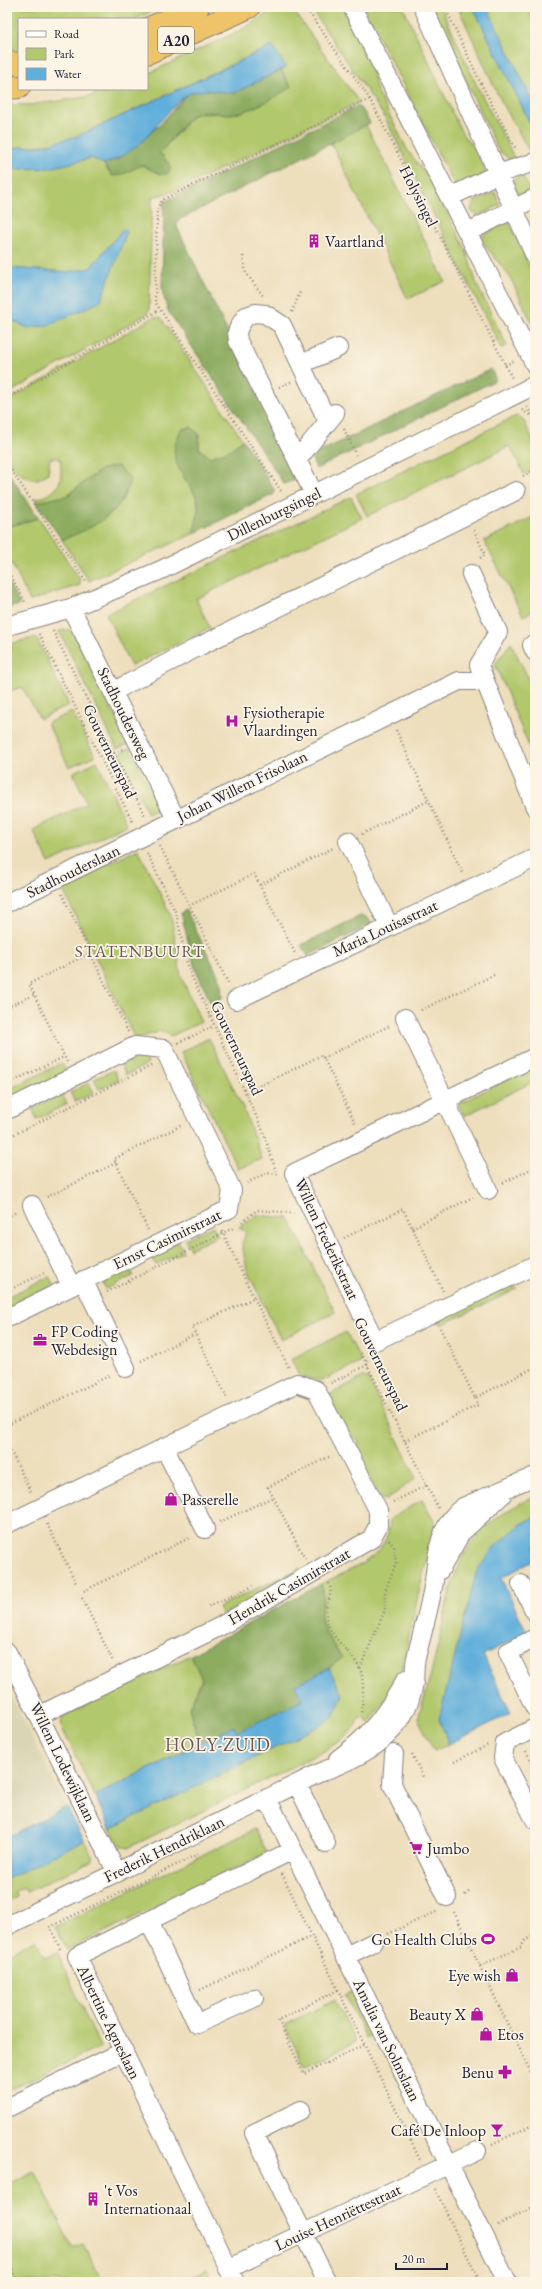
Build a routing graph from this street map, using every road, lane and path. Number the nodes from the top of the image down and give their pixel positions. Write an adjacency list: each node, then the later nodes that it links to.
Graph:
1 (198, 7): 9 (highway, A20)
2 (249, 7): 10 (highway, A20)
3 (306, 7): 15 (path, Holysingel)
4 (352, 7): 18 (street, Holysingel)
5 (423, 7): 17 (street)
6 (445, 7): 16 (path)
7 (529, 7): 8 (path)
8 (535, 19)
9 (148, 29)
10 (148, 53)
11 (7, 63): 12 (highway)
12 (18, 64)
13 (18, 87): 14 (highway)
14 (7, 88)
15 (370, 99): 25 (path); 32 (path, Holysingel)
16 (530, 164): 17 (street, Holysingel)
17 (497, 174): 18 (street, Holysingel); 20 (street)
18 (450, 198): 21 (street, Holysingel)
19 (535, 198): 20 (street)
20 (514, 209): 21 (street); 23 (street)
21 (468, 232): 29 (street, Holysingel)
22 (243, 256): 26 (path)
23 (535, 256)
24 (301, 290): 27 (path)
25 (159, 310): 34 (path); 41 (path)
26 (265, 314): 27 (street); 33 (street)
27 (282, 325): 30 (street)
28 (338, 348): 30 (street)
29 (535, 365)
30 (303, 369): 33 (path); 35 (street)
31 (535, 385): 32 (street, Dillenburgsingel)
32 (518, 393): 38 (street, Dillenburgsingel)
33 (264, 394): 36 (street)
34 (7, 398)
35 (331, 418): 36 (street); 38 (path)
36 (297, 460): 40 (street)
37 (7, 464): 45 (path)
38 (363, 470): 40 (street, Dillenburgsingel)
39 (516, 491): 42 (street)
40 (314, 494): 41 (street, Dillenburgsingel)
41 (291, 506): 45 (street, Dillenburgsingel)
42 (467, 515): 44 (path); 52 (street)
43 (7, 569): 47 (path)
44 (471, 574): 51 (street)
45 (96, 597): 46 (street, Dillenburgsingel)
46 (71, 608): 47 (street, Dillenburgsingel); 52 (street, Stadhoudersweg)
47 (39, 617): 48 (street, Dillenburgsingel); 56 (path); 56 (path, Gouverneurspad)
48 (7, 626)
49 (535, 643): 50 (street)
50 (535, 652)
51 (485, 681): 53 (street, Johan Willem Frisolaan); 54 (street)
52 (114, 691): 55 (street, Stadhoudersweg)
53 (388, 714): 55 (street, Johan Willem Frisolaan); 60 (path)
54 (535, 807)
55 (176, 819): 56 (street, Johan Willem Frisolaan)
56 (147, 835): 59 (street, Stadhouderslaan); 62 (path); 70 (path, Gouverneurspad)
57 (348, 841): 63 (street)
58 (535, 858): 60 (street, Maria Louisastraat)
59 (55, 879): 61 (street, Stadhouderslaan); 64 (path)
60 (470, 888): 63 (street, Maria Louisastraat)
61 (7, 903)
62 (189, 906): 65 (path); 67 (path)
63 (389, 926): 65 (street, Maria Louisastraat)
64 (90, 953): 66 (path); 71 (path)
65 (302, 968): 67 (street, Maria Louisastraat)
66 (34, 995): 68 (path); 73 (path)
67 (236, 1000)
68 (7, 1007)
69 (405, 1018): 78 (street)
70 (214, 1026): 72 (path); 77 (path, Gouverneurspad)
71 (135, 1046): 72 (street); 75 (street)
72 (166, 1054): 80 (street, Ernst Casimirstraat); 81 (path)
73 (64, 1057): 75 (path); 76 (path)
74 (535, 1058): 78 (street, Willem Frederikstraat)
75 (74, 1076): 79 (street)
76 (7, 1084)
77 (245, 1093): 82 (path); 84 (path, Gouverneurspad)
78 (444, 1101): 82 (street, Willem Frederikstraat); 86 (street)
79 (7, 1110)
80 (197, 1118): 83 (path); 85 (street, Ernst Casimirstraat)
81 (7, 1138)
82 (363, 1140): 84 (street, Willem Frederikstraat)
83 (116, 1163): 87 (path); 93 (path)
84 (284, 1175): 85 (path); 95 (street, Willem Frederikstraat)
85 (232, 1190): 90 (street, Ernst Casimirstraat)
86 (488, 1190)
87 (32, 1205): 91 (path); 96 (street)
88 (291, 1208): 89 (path)
89 (294, 1213): 92 (path); 94 (path)
90 (214, 1216): 94 (path); 98 (street, Ernst Casimirstraat)
91 (7, 1217)
92 (297, 1220)
93 (149, 1231)
94 (224, 1234): 100 (path); 101 (path)
95 (329, 1246): 102 (path); 106 (street, Willem Frederikstraat)
96 (61, 1265): 98 (street); 99 (path)
97 (535, 1265): 102 (street)
98 (77, 1283): 101 (street); 104 (street, Ernst Casimirstraat)
99 (7, 1292)
100 (254, 1298): 105 (path); 111 (path)
101 (93, 1300): 110 (street)
102 (450, 1305): 103 (street)
103 (432, 1314): 106 (street); 113 (path)
104 (7, 1318)
105 (195, 1334): 110 (path); 114 (path)
106 (375, 1341): 108 (path)
107 (361, 1351): 108 (path, Gouverneurspad)
108 (367, 1365): 112 (path); 116 (path, Gouverneurspad)
109 (535, 1367): 113 (path)
110 (126, 1368): 115 (path)
111 (297, 1383): 112 (street); 114 (street)
112 (316, 1390): 118 (street)
113 (475, 1398): 116 (path)
114 (234, 1413): 117 (street)
115 (7, 1425)
116 (405, 1441): 120 (path, Gouverneurspad)
117 (164, 1447): 125 (street); 126 (street)
118 (347, 1449): 122 (path); 123 (street)
119 (535, 1476): 121 (street, Frederik Hendriklaan)
120 (427, 1485): 123 (path); 124 (path, Gouverneurspad)
121 (511, 1488): 124 (street, Frederik Hendriklaan); 128 (street, Frederik Hendriklaan)
122 (273, 1497): 126 (path); 127 (path)
123 (378, 1518): 127 (street, Hendrik Casimirstraat); 136 (path)
124 (449, 1521): 128 (street, Frederik Hendriklaan)
125 (7, 1524)
126 (205, 1530): 130 (path)
127 (317, 1571): 136 (path); 137 (street, Hendrik Casimirstraat)
128 (434, 1582): 135 (street, Frederik Hendriklaan)
129 (521, 1584): 132 (street)
130 (84, 1591)
131 (82, 1598): 137 (path)
132 (535, 1612)
133 (535, 1638): 138 (street)
134 (7, 1652): 139 (street, Willem Lodewijklaan)
135 (414, 1665): 141 (street, Frederik Hendriklaan); 145 (street, Frederik Hendriklaan)
136 (360, 1668): 141 (path)
137 (121, 1676): 139 (street, Hendrik Casimirstraat)
138 (535, 1708)
139 (40, 1715): 153 (street, Willem Lodewijklaan)
140 (535, 1728): 142 (street)
141 (369, 1732): 145 (street, Frederik Hendriklaan)
142 (505, 1743): 144 (path); 148 (street)
143 (394, 1754): 156 (street)
144 (454, 1762)
145 (321, 1772): 146 (street, Frederik Hendriklaan)
146 (297, 1784): 147 (street, Frederik Hendriklaan); 149 (street)
147 (267, 1798): 151 (street, Amalia van Solmslaan); 153 (street, Frederik Hendriklaan)
148 (535, 1820)
149 (326, 1843)
150 (205, 1850): 160 (path)
151 (293, 1850): 152 (street, Albertine Agneslaan); 165 (street, Amalia van Solmslaan)
152 (274, 1859): 158 (street, Albertine Agneslaan); 162 (path)
153 (117, 1873): 157 (street, Frederik Hendriklaan)
154 (471, 1890): 155 (path)
155 (465, 1895)
156 (449, 1901): 163 (path); 166 (path)
157 (42, 1909): 159 (street, Frederik Hendriklaan); 160 (path)
158 (148, 1921): 164 (street, Albertine Agneslaan); 168 (street)
159 (7, 1926)
160 (50, 1927): 164 (path)
161 (535, 1935): 166 (path)
162 (312, 1936): 167 (path); 168 (path)
163 (374, 1942): 165 (street)
164 (77, 1956): 171 (street, Albertine Agneslaan)
165 (346, 1956): 177 (street, Amalia van Solmslaan)
166 (480, 1966): 172 (path)
167 (338, 1990): 170 (path); 170 (path)
168 (184, 1997): 169 (street)
169 (254, 1998)
170 (364, 2045): 178 (path)
171 (124, 2051): 173 (street); 183 (street, Albertine Agneslaan)
172 (535, 2081)
173 (9, 2107)
174 (301, 2110): 181 (street)
175 (535, 2124): 176 (path)
176 (477, 2151): 177 (street, Louise Henriëttestraat)
177 (448, 2164): 178 (street, Louise Henriëttestraat); 180 (street, Amalia van Solmslaan)
178 (427, 2175): 181 (street, Louise Henriëttestraat); 186 (path)
179 (535, 2206): 180 (path)
180 (482, 2232): 187 (street, Amalia van Solmslaan)
181 (303, 2234): 183 (street, Louise Henriëttestraat); 185 (street)
182 (7, 2259): 184 (path)
183 (232, 2275)
184 (18, 2282)
185 (327, 2282)
186 (480, 2282)
187 (507, 2282)

